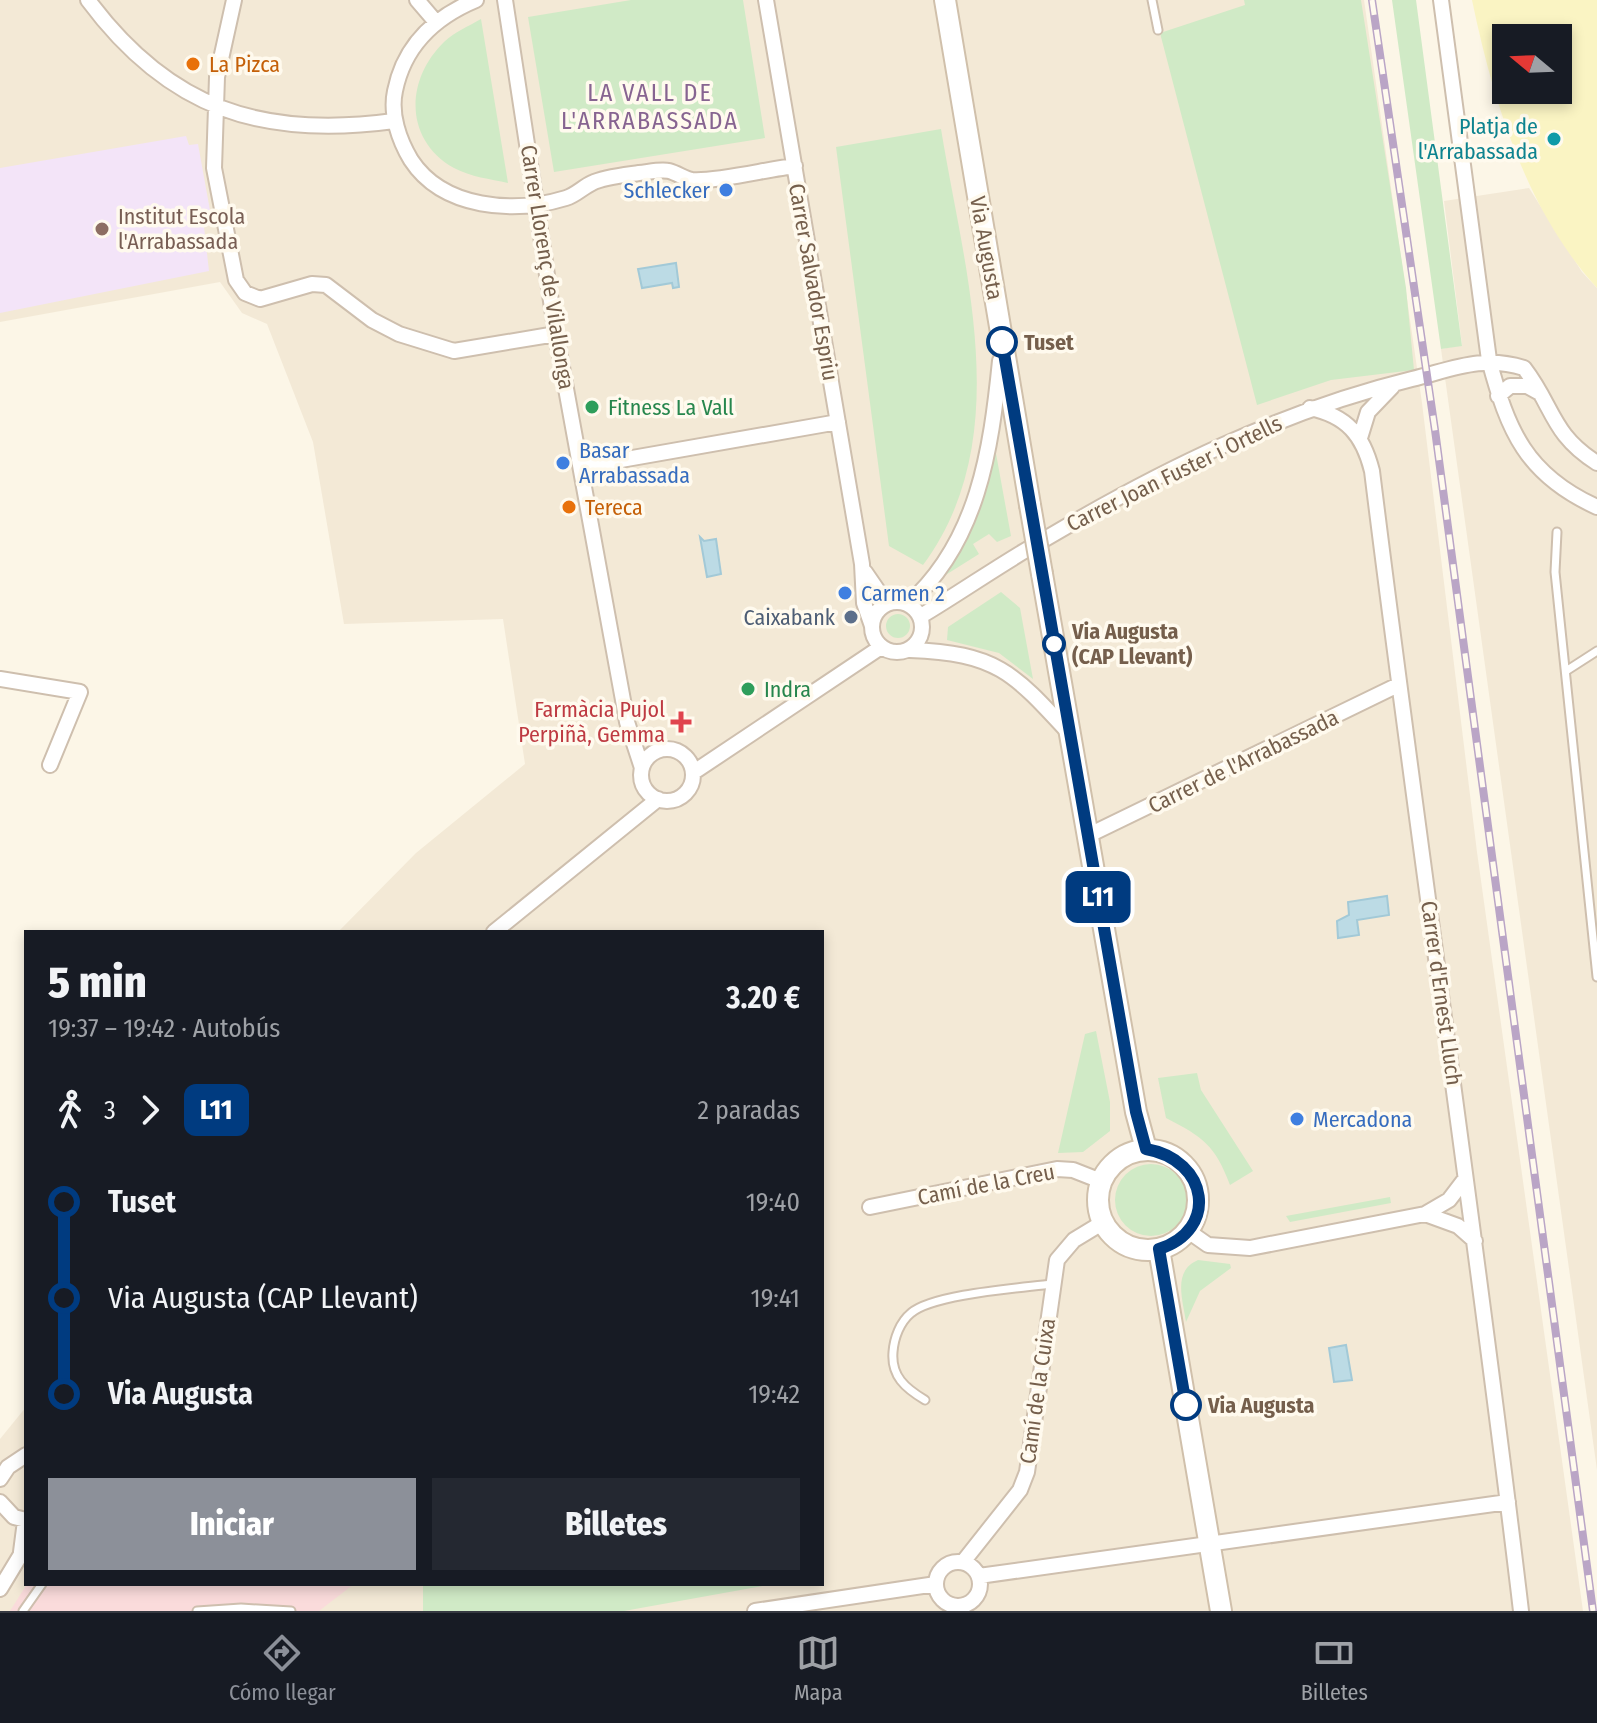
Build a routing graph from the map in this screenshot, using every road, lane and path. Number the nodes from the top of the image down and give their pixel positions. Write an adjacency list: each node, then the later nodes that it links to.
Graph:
1 (88, 0): 12 (street)
2 (234, 0): 12 (street)
3 (417, 0): 10 (street)
4 (476, 0): 10 (street)
5 (505, 0): 15 (street, Carrer Llorenç de Vilallonga)
6 (766, 0): 14 (street, Carrer Salvador Espriu)
7 (945, 0): 17 (main road, Via Augusta)
8 (1152, 0): 11 (lane)
9 (1441, 0): 18 (street)
10 (435, 21): 13 (street)
11 (1158, 30)
12 (215, 105): 13 (street); 16 (street)
13 (394, 121): 15 (street)
14 (795, 166): 15 (street); 23 (street, Carrer Salvador Espriu)
15 (538, 202): 16 (street, Carrer Llorenç de Vilallonga)
16 (556, 334): 26 (street, Carrer Llorenç de Vilallonga)
17 (1002, 341): 31 (street); 40 (main road, Via Augusta, bridge)
18 (1489, 360): 19 (street, Carrer Joan Fuster i Ortells); 20 (street); 21 (street)
19 (1399, 382): 22 (street, Carrer Joan Fuster i Ortells); 24 (street)
20 (1540, 394): 21 (street); 25 (street)
21 (1498, 396): 27 (street)
22 (1310, 408): 24 (street); 32 (street, Carrer Joan Fuster i Ortells)
23 (838, 422): 26 (street); 29 (street, Carrer Salvador Espriu)
24 (1360, 438): 39 (street, Carrer d'Ernest Lluch)
25 (1597, 463)
26 (581, 467): 42 (street, Carrer Llorenç de Vilallonga)
27 (1597, 507)
28 (1557, 532): 37 (lane)
29 (862, 564): 30 (street, Carrer Salvador Espriu); 33 (street, Carrer Salvador Espriu)
30 (887, 604): 31 (street); 33 (street)
31 (908, 604): 32 (street)
32 (921, 616): 35 (street)
33 (872, 626): 34 (street)
34 (881, 647): 35 (street); 43 (street)
35 (910, 650): 40 (street)
36 (1597, 651): 37 (lane)
37 (1566, 671): 47 (lane)
38 (0, 679): 41 (street)
39 (1398, 685): 45 (street, Carrer de l'Arrabassada); 49 (street, Carrer d'Ernest Lluch)
40 (1069, 733): 45 (main road, Via Augusta)
41 (50, 765)
42 (642, 768): 43 (street); 44 (street)
43 (694, 772): 44 (street)
44 (658, 799): 46 (street)
45 (1087, 836): 48 (main road, Via Augusta)
46 (496, 930)
47 (1597, 977)
48 (1146, 1149): 50 (main road); 54 (main road)
49 (1465, 1179): 52 (street); 55 (street, Carrer d'Ernest Lluch)
50 (1101, 1181): 51 (street, Camí de la Creu); 53 (main road)
51 (870, 1207)
52 (1425, 1214): 54 (street); 55 (street)
53 (1102, 1223): 56 (main road); 57 (street, Camí de la Cuixa)
54 (1188, 1231): 56 (main road)
55 (1475, 1241): 62 (street, Carrer d'Ernest Lluch)
56 (1159, 1249): 64 (main road)
57 (1051, 1284): 58 (lane); 66 (street, Camí de la Cuixa)
58 (925, 1400)
59 (23, 1460): 60 (street)
60 (0, 1479)
61 (0, 1502): 63 (street)
62 (1508, 1502): 64 (street); 77 (street, Carrer d'Ernest Lluch)
63 (16, 1520): 65 (street)
64 (1210, 1546): 67 (street); 76 (main road)
65 (24, 1550): 70 (street)
66 (963, 1562): 67 (street); 68 (street)
67 (979, 1576): 71 (street)
68 (936, 1584): 71 (street); 75 (street)
69 (41, 1586): 72 (lane)
70 (0, 1589)
71 (960, 1608)
72 (23, 1611)
73 (197, 1611): 74 (lane)
74 (291, 1611)
75 (755, 1611)
76 (1221, 1611)
77 (1521, 1611)

